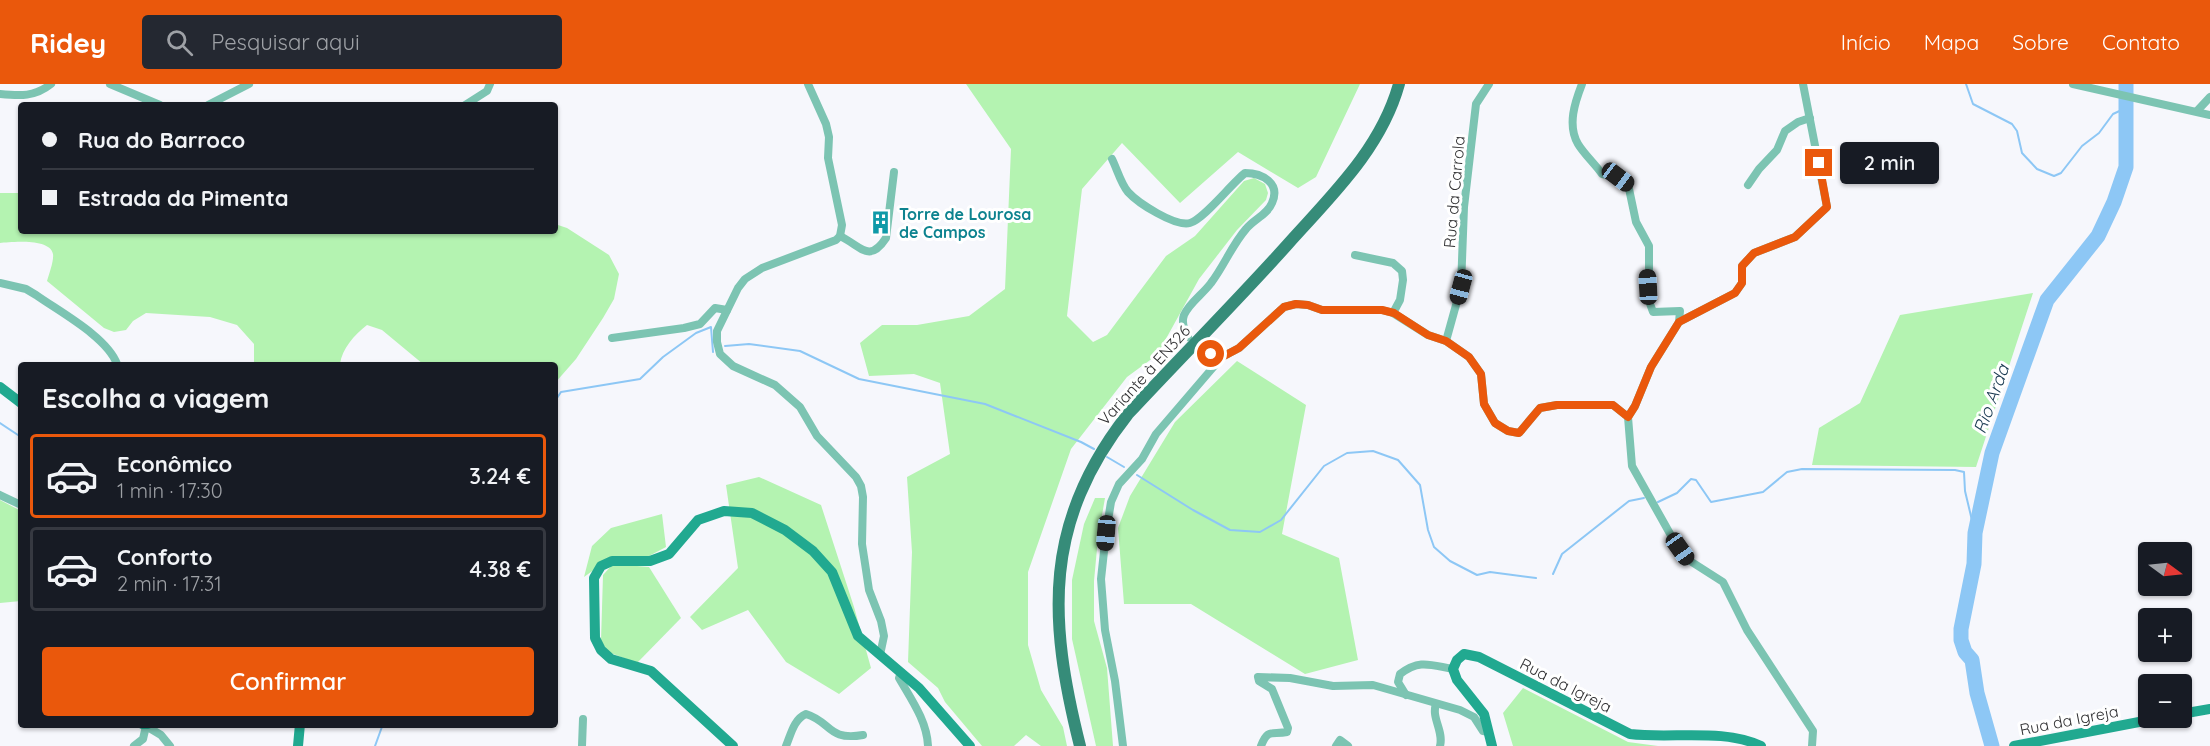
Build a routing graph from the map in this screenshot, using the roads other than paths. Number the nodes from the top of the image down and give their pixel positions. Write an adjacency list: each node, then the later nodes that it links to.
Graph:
1 (51, 84): 11 (street)
2 (110, 84): 13 (street)
3 (249, 84): 14 (street)
4 (490, 84): 15 (street)
5 (808, 84): 22 (street)
6 (1399, 84): 53 (main road, Variante à EN326)
7 (1489, 84): 30 (street, Rua da Carrola)
8 (1582, 84): 27 (street)
9 (1803, 84): 18 (street)
10 (2073, 84): 16 (street)
11 (0, 94)
12 (2210, 97): 16 (street)
13 (153, 102)
14 (214, 102)
15 (470, 102)
16 (2198, 111): 17 (street)
17 (2210, 115)
18 (1810, 118): 21 (street); 27 (street)
19 (1112, 159): 28 (street)
20 (894, 172): 22 (street)
21 (1748, 185)
22 (840, 236): 25 (street)
23 (1355, 255): 26 (street)
24 (0, 283): 33 (street)
25 (727, 310): 29 (street); 39 (street)
26 (1394, 313): 30 (street); 32 (street)
27 (1679, 322): 36 (street)
28 (1188, 337)
29 (612, 338)
30 (1446, 341): 36 (street)
31 (1202, 349): 32 (street)
32 (1222, 357): 62 (street)
33 (116, 362)
34 (0, 387): 35 (street)
35 (18, 401)
36 (1628, 417): 69 (street)
37 (0, 495): 38 (street)
38 (18, 504)
39 (880, 655): 41 (street); 58 (street)
40 (1453, 669): 42 (street); 51 (street); 68 (street, Rua da Igreja)
41 (901, 672): 60 (street); 61 (street)
42 (1406, 695): 43 (street); 63 (street)
43 (1436, 704): 51 (street); 66 (street)
44 (2210, 709): 45 (street)
45 (2192, 712)
46 (582, 719): 57 (street)
47 (2138, 722): 70 (street, Rua da Igreja)
48 (145, 728): 54 (street)
49 (150, 728): 55 (street)
50 (300, 728): 56 (street)
51 (1489, 732): 67 (street)
52 (863, 735): 59 (street)
53 (1080, 743)
54 (134, 746)
55 (170, 746)
56 (298, 746)
57 (582, 746)
58 (733, 746)
59 (786, 746)
60 (928, 746)
61 (970, 746)
62 (1123, 746)
63 (1261, 746)
64 (1336, 746): 65 (street)
65 (1348, 746)
66 (1440, 746)
67 (1492, 746)
68 (1761, 746)
69 (1812, 746)
70 (2014, 746)

